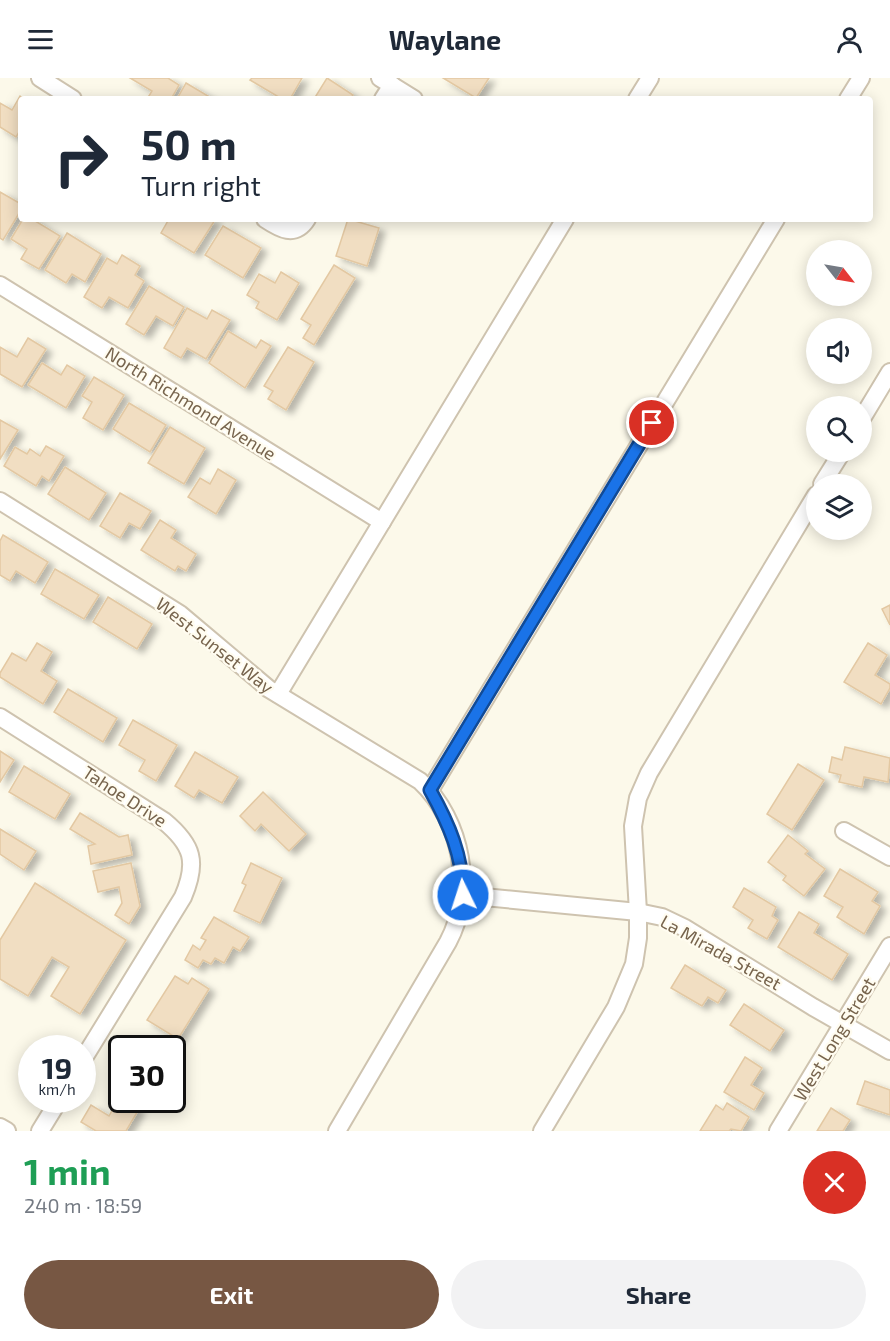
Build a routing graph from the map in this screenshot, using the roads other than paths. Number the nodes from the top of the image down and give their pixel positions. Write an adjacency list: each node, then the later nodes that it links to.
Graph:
1 (40, 78): 5 (street)
2 (650, 78): 7 (street)
3 (861, 78): 8 (street)
4 (385, 87): 6 (street)
5 (68, 96)
6 (407, 96)
7 (640, 96)
8 (850, 96)
9 (270, 222): 10 (street)
10 (305, 222)
11 (563, 222): 18 (street)
12 (774, 222): 21 (street)
13 (0, 285): 18 (street, North Richmond Avenue)
14 (890, 372): 15 (street)
15 (872, 402)
16 (0, 501): 19 (street, West Sunset Way)
17 (806, 512): 25 (street)
18 (382, 522): 19 (street)
19 (278, 694): 21 (street, West Sunset Way)
20 (0, 717): 28 (street, Tahoe Drive)
21 (430, 790): 24 (street)
22 (844, 831): 23 (street)
23 (890, 857)
24 (463, 895): 25 (street, La Mirada Street); 34 (street)
25 (638, 912): 27 (street, La Mirada Street); 35 (street)
26 (890, 946): 27 (street, West Long Street)
27 (843, 1023): 29 (street, La Mirada Street); 36 (street, West Long Street)
28 (96, 1038)
29 (890, 1052)
30 (51, 1113): 33 (street)
31 (0, 1127): 32 (street)
32 (7, 1131)
33 (40, 1131)
34 (337, 1131)
35 (542, 1131)
36 (778, 1131)

